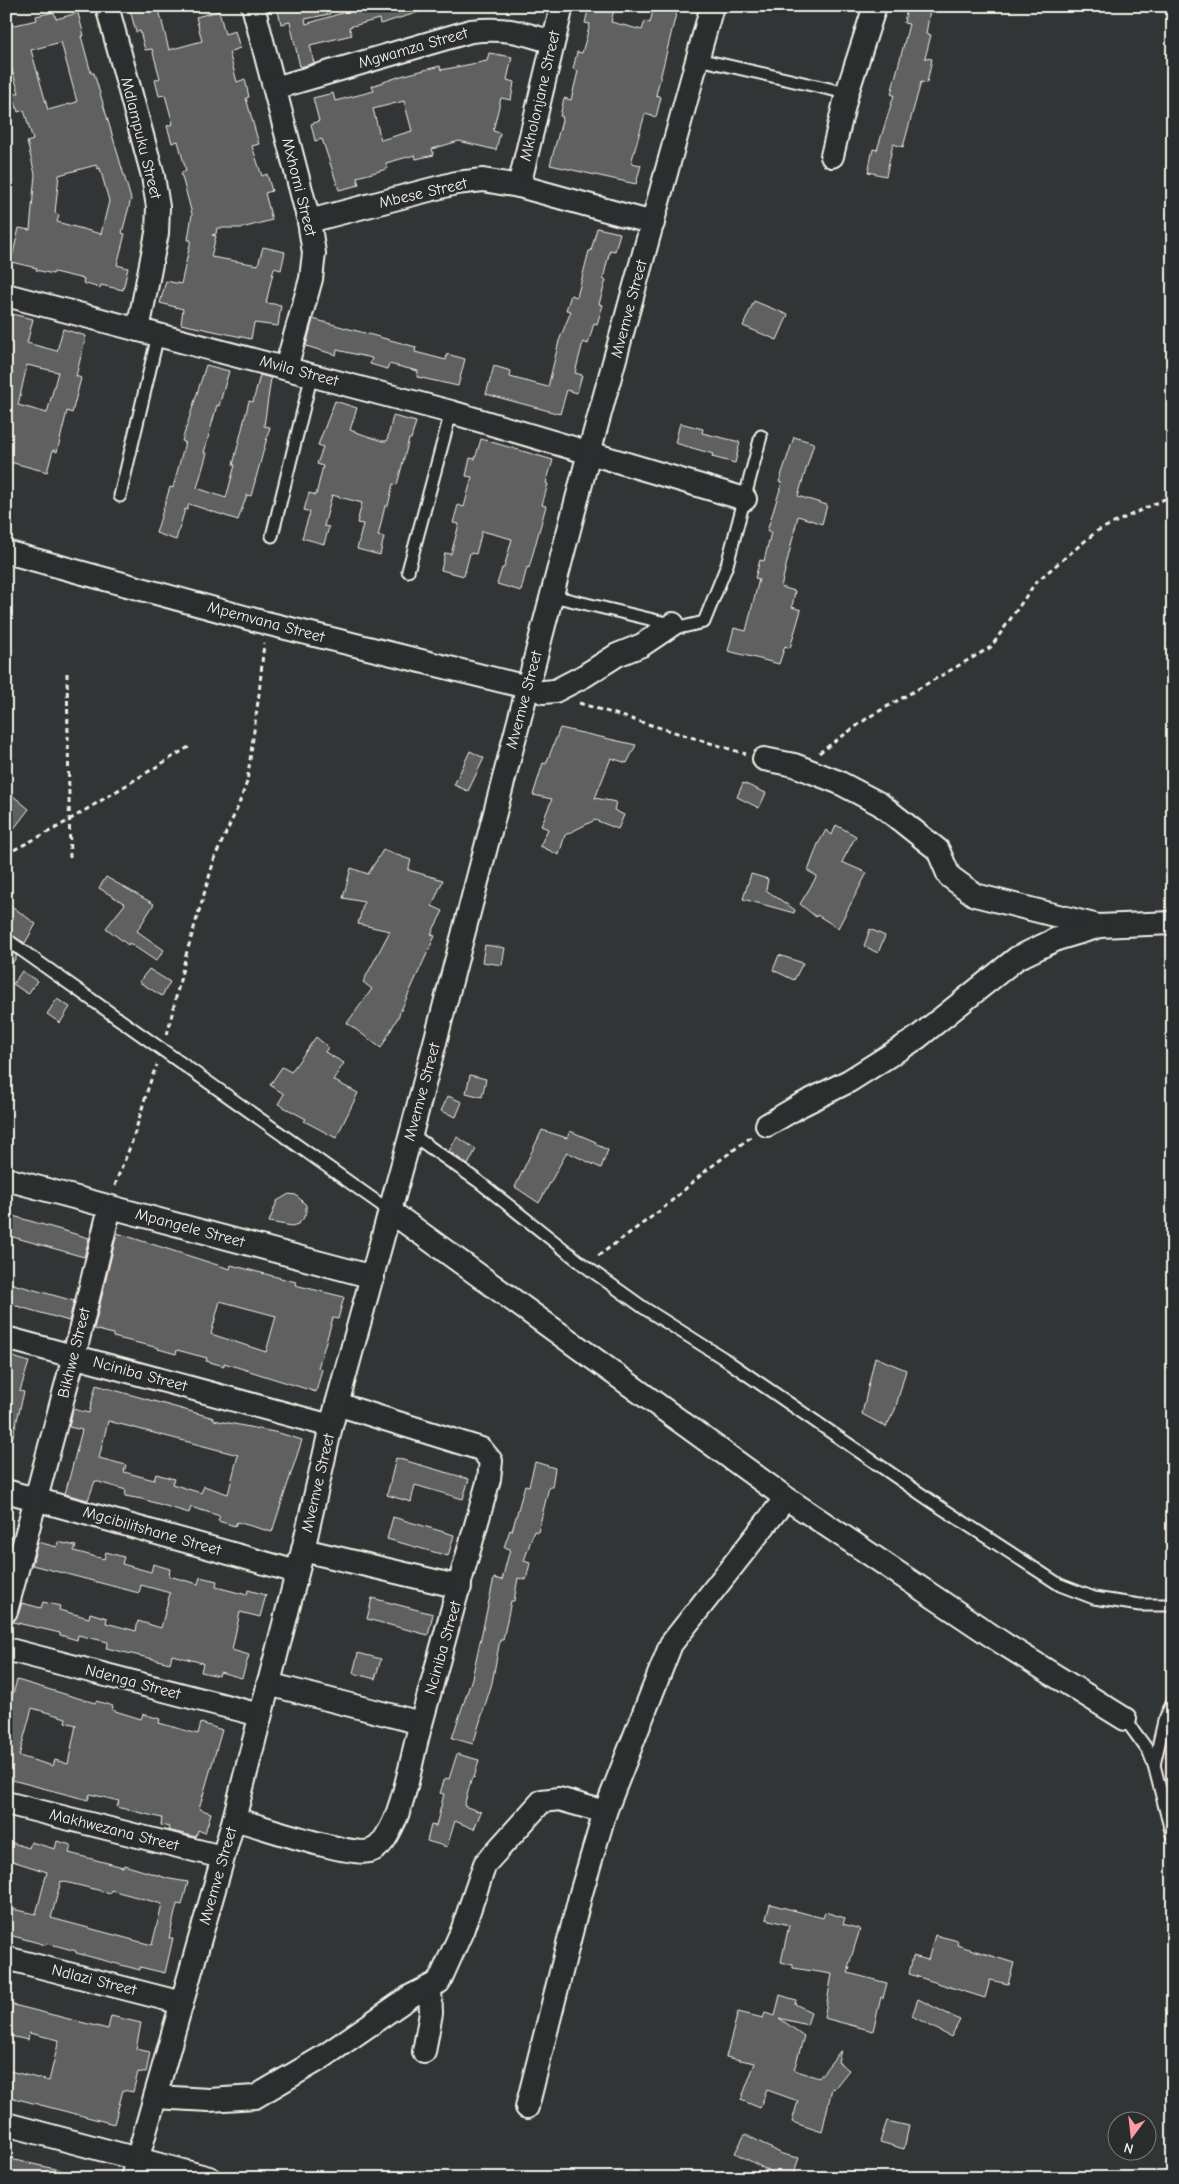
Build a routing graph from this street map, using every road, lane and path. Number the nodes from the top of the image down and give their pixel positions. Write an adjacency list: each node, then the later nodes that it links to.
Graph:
1 (107, 6): 15 (street, Mdlampuku Street)
2 (253, 6): 8 (street, Mxhomi Street)
3 (562, 6): 6 (street, Mkholonjane Street)
4 (712, 6): 7 (street, Mvemve Street)
5 (875, 6): 9 (street)
6 (552, 42): 8 (street, Mgwamza Street); 11 (street, Mkholonjane Street)
7 (698, 59): 9 (lane); 13 (street, Mvemve Street)
8 (274, 88): 12 (street, Mxhomi Street)
9 (847, 93): 10 (street)
10 (832, 156)
11 (519, 186): 12 (street, Mbese Street); 13 (street, Mbese Street)
12 (310, 221): 16 (street, Mxhomi Street)
13 (653, 223): 20 (street, Mvemve Street)
14 (6, 295): 15 (street, Mvila Street)
15 (148, 333): 16 (street, Mvila Street); 22 (lane)
16 (286, 368): 17 (street, Mvila Street)
17 (312, 374): 18 (street, Mvila Street); 24 (lane)
18 (451, 412): 20 (street, Mvila Street); 26 (lane)
19 (761, 436): 23 (lane)
20 (589, 453): 23 (street, Mvila Street); 27 (street, Mvemve Street)
21 (1173, 495): 33 (path)
22 (120, 496)
23 (744, 500): 29 (lane)
24 (272, 536)
25 (6, 552): 28 (street, Mpemvana Street)
26 (408, 571)
27 (553, 596): 29 (lane); 31 (street, Mvemve Street)
28 (266, 622): 31 (street, Mpemvana Street); 41 (path)
29 (673, 624): 31 (street)
30 (67, 673): 35 (path)
31 (535, 690): 34 (path); 43 (street, Mvemve Street)
32 (192, 745): 35 (path)
33 (812, 758)
34 (764, 759): 39 (street)
35 (70, 820): 36 (path); 37 (path)
36 (6, 854)
37 (70, 859)
38 (1173, 924): 39 (street)
39 (1098, 926): 42 (street)
40 (6, 939): 41 (lane)
41 (163, 1051): 45 (path); 46 (lane)
42 (768, 1125): 47 (path)
43 (411, 1134): 46 (street, Mvemve Street); 47 (lane)
44 (6, 1179): 45 (street, Mpangele Street)
45 (110, 1206): 48 (street, Mpangele Street); 50 (street, Bikhwe Street)
46 (390, 1211): 48 (street, Mvemve Street); 55 (street)
47 (585, 1266): 59 (lane)
48 (373, 1277): 51 (street, Mvemve Street)
49 (6, 1338): 50 (street, Nciniba Street)
50 (74, 1356): 52 (street, Nciniba Street); 54 (street, Bikhwe Street)
51 (337, 1404): 52 (street, Mvemve Street); 58 (street, Nciniba Street)
52 (331, 1426): 56 (street, Mvemve Street)
53 (6, 1491): 54 (street, Mgcibilitshane Street)
54 (35, 1498): 57 (street, Mgcibilitshane Street); 60 (street, Bikhwe Street)
55 (786, 1498): 65 (street); 69 (street)
56 (303, 1550): 57 (street, Mvemve Street); 58 (street)
57 (297, 1572): 62 (street, Mvemve Street)
58 (460, 1587): 66 (street, Nciniba Street)
59 (1173, 1605)
60 (6, 1611)
61 (6, 1648): 64 (street, Ndenga Street)
62 (268, 1684): 64 (street, Mvemve Street); 66 (street)
63 (1173, 1701): 67 (lane)
64 (260, 1716): 70 (street, Mvemve Street)
65 (1125, 1719): 67 (lane)
66 (421, 1723): 70 (street, Nciniba Street)
67 (1154, 1765): 71 (lane)
68 (6, 1803): 72 (street, Makhwezana Street)
69 (605, 1812): 74 (street); 78 (street)
70 (234, 1819): 72 (street, Mvemve Street)
71 (1173, 1839)
72 (222, 1857): 75 (street, Mvemve Street)
73 (6, 1958): 75 (street, Ndlazi Street)
74 (430, 1987): 76 (street); 77 (street)
75 (182, 2003): 77 (street, Mvemve Street)
76 (424, 2052)
77 (154, 2097): 80 (street, Mvemve Street)
78 (527, 2107)
79 (6, 2124): 80 (street)
80 (134, 2168): 81 (street)
81 (209, 2178)

